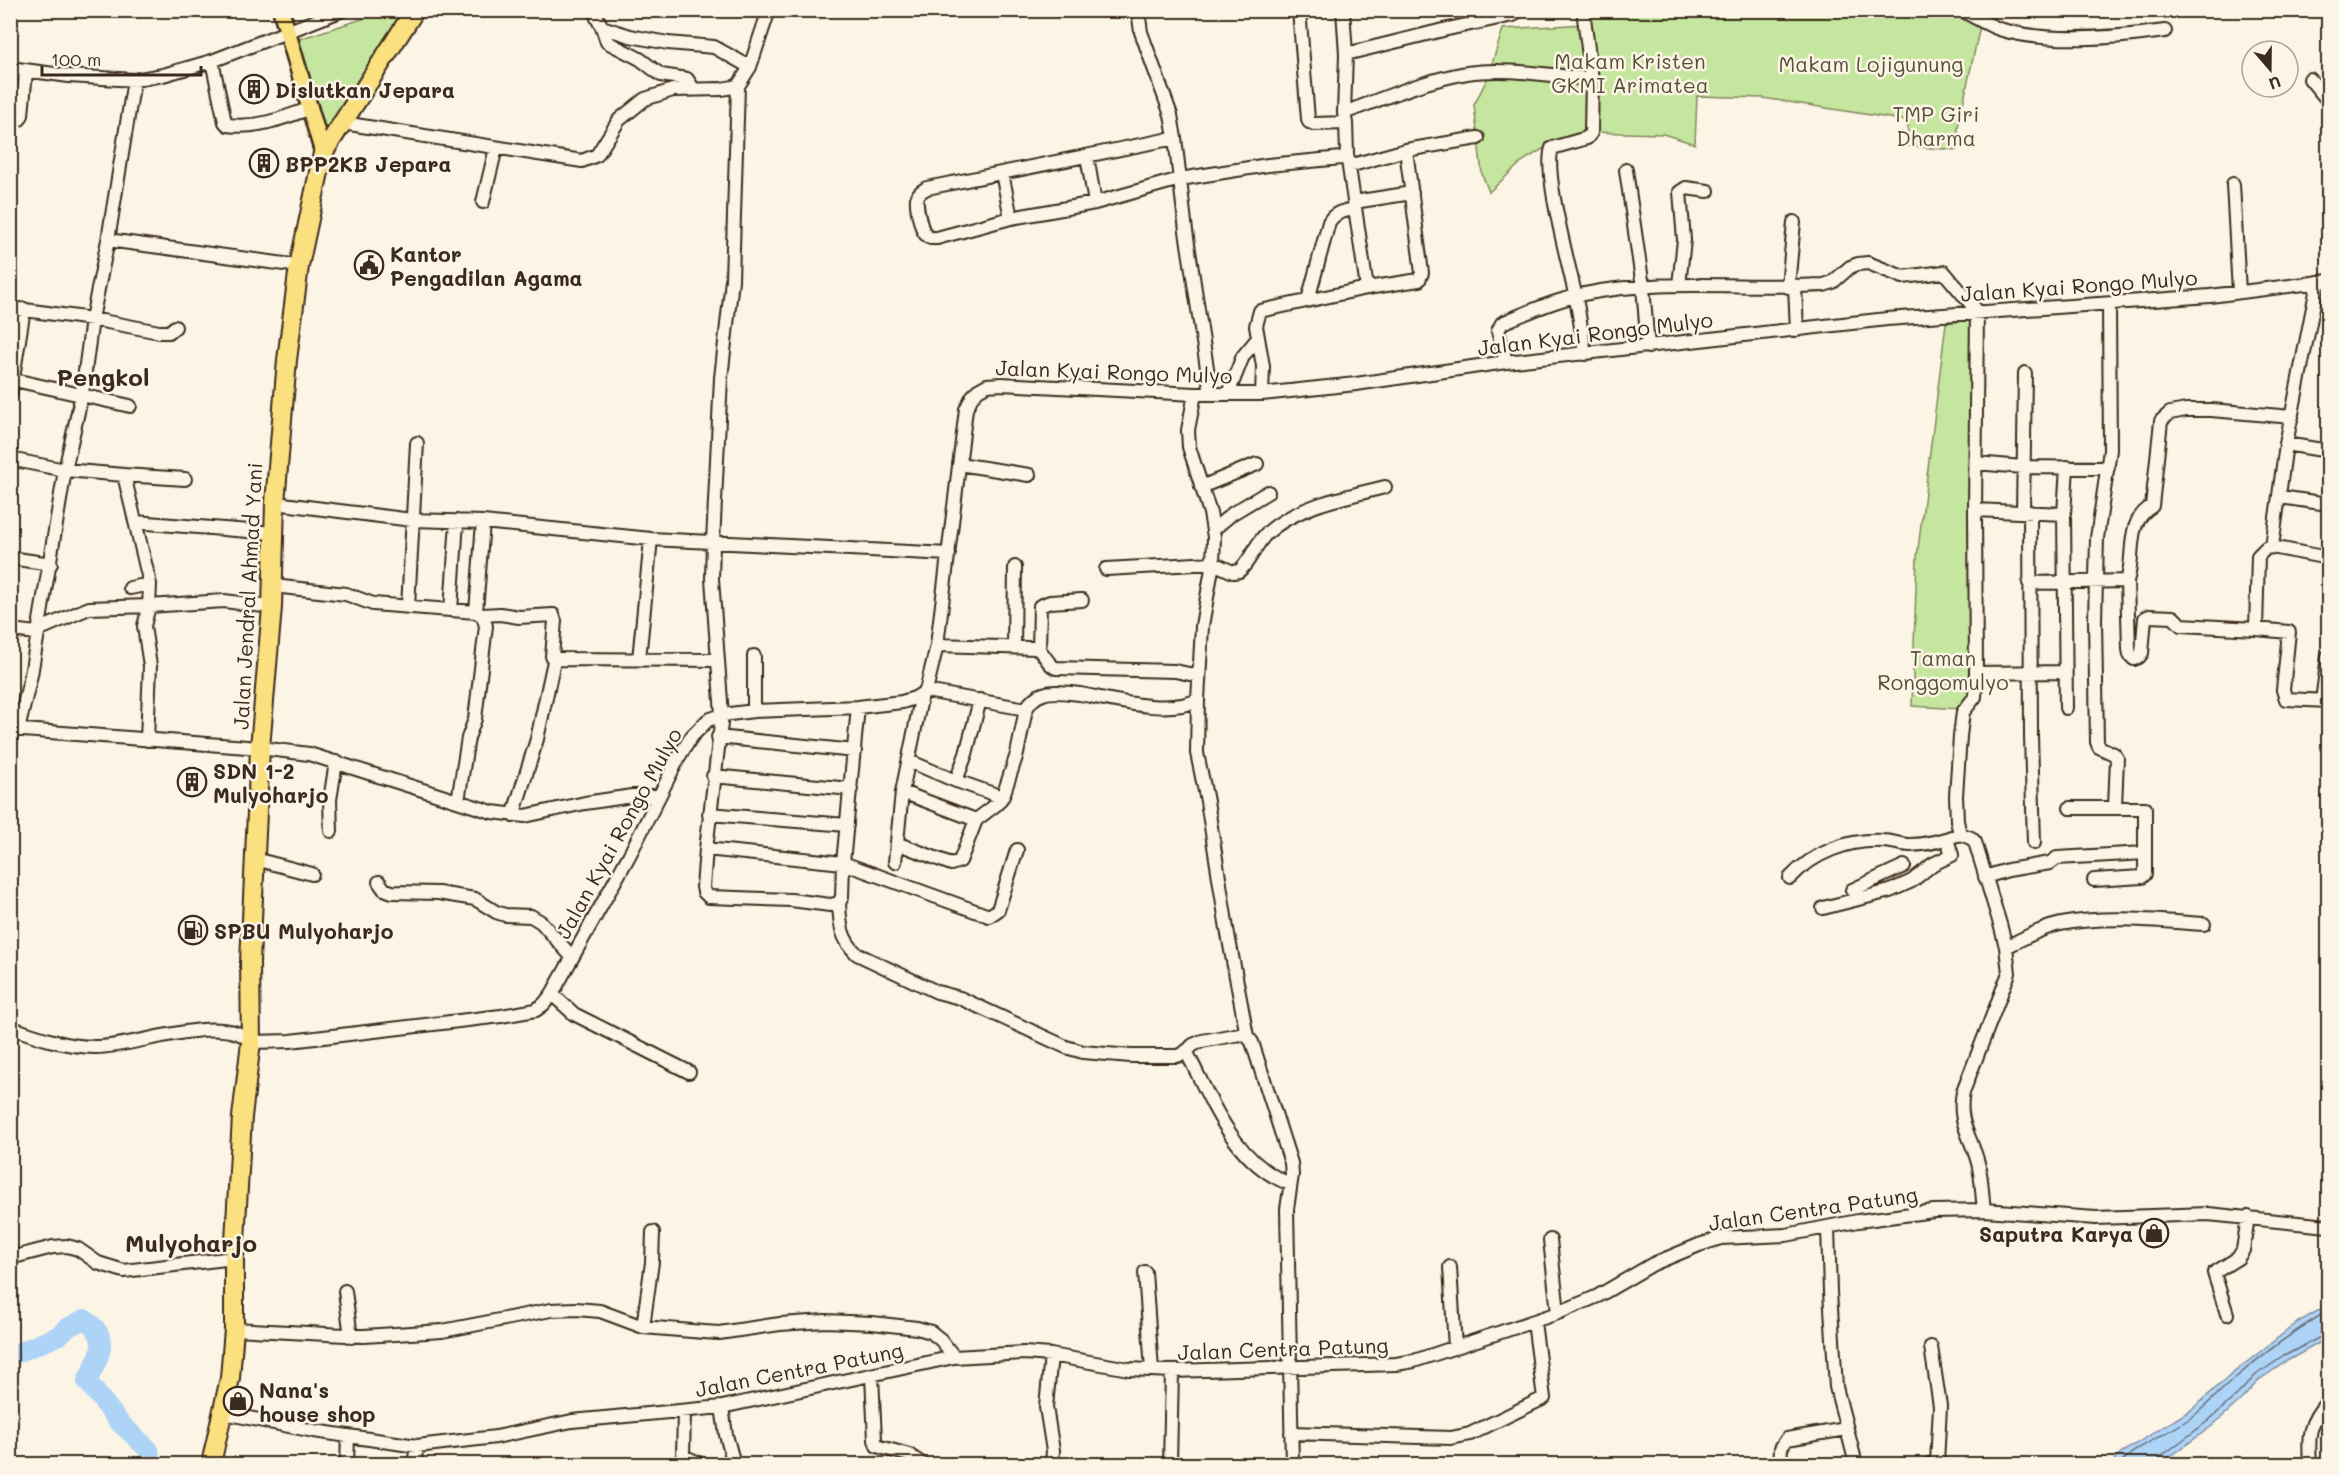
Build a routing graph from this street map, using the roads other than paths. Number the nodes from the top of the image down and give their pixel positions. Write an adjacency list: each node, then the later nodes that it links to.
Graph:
1 (281, 10): 13 (main road)
2 (343, 10): 13 (street)
3 (415, 10): 29 (highway, Jalan Jendral Ahmad Yani)
4 (597, 10): 12 (street)
5 (769, 10): 18 (street)
6 (1138, 10): 30 (street)
7 (1299, 10): 27 (street)
8 (1343, 10): 15 (street)
9 (1518, 10): 15 (street)
10 (1583, 10): 20 (street)
11 (1962, 10): 14 (street)
12 (602, 27): 18 (street); 24 (street)
13 (288, 31): 16 (street); 26 (main road)
14 (2164, 31)
15 (1346, 54): 27 (street)
16 (212, 60): 21 (street); 26 (street)
17 (10, 68): 19 (street)
18 (750, 68): 23 (street)
19 (26, 71): 21 (street); 28 (street)
20 (1592, 79): 27 (street); 56 (street)
21 (135, 80): 48 (street)
22 (2310, 80): 25 (street)
23 (738, 86): 24 (street); 109 (street)
24 (690, 90): 32 (street)
25 (2328, 102)
26 (311, 108): 34 (main road)
27 (1345, 118): 36 (street)
28 (10, 121)
29 (343, 123): 32 (street); 34 (highway, Jalan Jendral Ahmad Yani)
30 (1175, 138): 35 (street); 39 (street)
31 (1478, 138): 33 (street)
32 (496, 148): 43 (street)
33 (1406, 150): 36 (street); 42 (street)
34 (323, 153): 49 (highway, Jalan Jendral Ahmad Yani)
35 (1087, 156): 38 (street); 44 (street)
36 (1348, 160): 39 (street); 45 (street)
37 (1626, 170): 52 (street)
38 (1002, 173): 46 (street); 46 (street)
39 (1180, 179): 44 (street); 73 (street)
40 (2233, 184): 55 (street)
41 (1708, 191): 51 (street)
42 (1412, 193): 45 (street); 54 (street)
43 (483, 202)
44 (1095, 203): 46 (street)
45 (1355, 206): 54 (street); 57 (street)
46 (1011, 218)
47 (1794, 222): 53 (street)
48 (108, 240): 49 (street); 62 (street)
49 (299, 266): 97 (highway, Jalan Jendral Ahmad Yani)
50 (2323, 281): 55 (street, Jalan Kyai Rongo Mulyo); 78 (street)
51 (1679, 285): 52 (street); 53 (street)
52 (1643, 287): 56 (street); 66 (street)
53 (1792, 287): 61 (street); 64 (street)
54 (1367, 288): 57 (street)
55 (2239, 292): 58 (street, Jalan Kyai Rongo Mulyo)
56 (1576, 297): 67 (street); 68 (street)
57 (1308, 300): 65 (street)
58 (2109, 304): 61 (street, Jalan Kyai Rongo Mulyo); 88 (street)
59 (10, 308): 60 (street)
60 (24, 309): 62 (street); 70 (street)
61 (1977, 311): 64 (street, Jalan Kyai Rongo Mulyo); 83 (street)
62 (92, 319): 63 (street); 71 (street)
63 (175, 327)
64 (1797, 330): 66 (street, Jalan Kyai Rongo Mulyo)
65 (1258, 338): 74 (street); 75 (street)
66 (1648, 347): 67 (street, Jalan Kyai Rongo Mulyo)
67 (1585, 354): 68 (street, Jalan Kyai Rongo Mulyo)
68 (1506, 362): 75 (street, Jalan Kyai Rongo Mulyo)
69 (2025, 373): 86 (street)
70 (12, 380): 71 (street); 76 (street)
71 (82, 394): 77 (street); 89 (street)
72 (1195, 394): 73 (street, Jalan Kyai Rongo Mulyo); 84 (street, Jalan Kyai Rongo Mulyo); 93 (street)
73 (1211, 394): 74 (street, Jalan Kyai Rongo Mulyo)
74 (1228, 394): 75 (street, Jalan Kyai Rongo Mulyo)
75 (1262, 394)
76 (10, 396)
77 (130, 406)
78 (2292, 417): 80 (street); 118 (street)
79 (417, 443): 102 (street)
80 (2286, 444): 81 (street); 96 (street)
81 (2328, 451)
82 (10, 459): 89 (street)
83 (1976, 463): 86 (street); 99 (street)
84 (959, 464): 91 (street); 111 (street, Jalan Kyai Rongo Mulyo)
85 (1257, 464): 93 (street)
86 (2023, 467): 87 (street); 100 (street)
87 (2067, 467): 88 (street); 101 (street)
88 (2108, 468): 119 (street)
89 (65, 470): 90 (street); 115 (street)
90 (124, 475): 92 (street); 104 (street)
91 (1029, 475)
92 (185, 479)
93 (1201, 487): 106 (street)
94 (1385, 487): 114 (street)
95 (1268, 492): 106 (street)
96 (2280, 497): 98 (street); 110 (street)
97 (275, 502): 102 (street); 107 (highway, Jalan Jendral Ahmad Yani)
98 (2328, 504)
99 (1975, 510): 100 (street); 143 (street)
100 (2026, 512): 101 (street); 120 (street)
101 (2064, 514): 122 (street)
102 (411, 520): 103 (street); 128 (street)
103 (457, 521): 105 (street); 129 (street)
104 (135, 522): 107 (street); 121 (street)
105 (483, 522): 108 (street); 130 (street)
106 (1214, 530): 114 (street)
107 (274, 533): 123 (highway, Jalan Jendral Ahmad Yani)
108 (651, 539): 109 (street); 139 (street)
109 (713, 542): 111 (street); 140 (street)
110 (2272, 547): 113 (street); 131 (street)
111 (949, 554): 134 (street, Jalan Kyai Rongo Mulyo)
112 (10, 558): 115 (street)
113 (2328, 558)
114 (1213, 563): 117 (street); 145 (street)
115 (51, 564): 133 (street)
116 (1015, 567): 135 (street)
117 (1106, 569)
118 (2127, 581): 119 (street); 131 (street)
119 (2096, 582): 122 (street); 169 (street)
120 (2029, 583): 122 (street); 144 (street)
121 (150, 584): 124 (street); 126 (street)
122 (2064, 584): 142 (street)
123 (273, 586): 127 (highway, Jalan Jendral Ahmad Yani); 128 (street)
124 (130, 588)
125 (1082, 600): 136 (street)
126 (149, 606): 127 (street); 133 (street); 157 (street)
127 (272, 607): 158 (highway, Jalan Jendral Ahmad Yani)
128 (408, 607): 129 (street)
129 (451, 610): 130 (street)
130 (479, 613): 141 (street); 168 (street)
131 (2256, 629): 149 (street)
132 (10, 630): 133 (street)
133 (37, 631): 155 (street)
134 (937, 645): 135 (street); 146 (street, Jalan Kyai Rongo Mulyo)
135 (1014, 647): 136 (street)
136 (1039, 650): 145 (street)
137 (754, 656): 153 (street)
138 (2328, 656): 149 (street)
139 (639, 659): 140 (street); 141 (street)
140 (718, 660): 154 (street)
141 (554, 661): 172 (street)
142 (2065, 672): 144 (street); 151 (street)
143 (1976, 673): 144 (street); 176 (street)
144 (2031, 674): 178 (street)
145 (1199, 676): 148 (street)
146 (924, 692): 147 (street); 150 (street, Jalan Kyai Rongo Mulyo); 160 (street)
147 (980, 700): 152 (street); 163 (street)
148 (1198, 700): 152 (street); 200 (street)
149 (2325, 701)
150 (858, 707): 153 (street, Jalan Kyai Rongo Mulyo); 159 (street)
151 (2066, 708)
152 (1026, 709): 167 (street)
153 (754, 711): 154 (street, Jalan Kyai Rongo Mulyo)
154 (722, 715): 156 (street); 166 (street, Jalan Kyai Rongo Mulyo)
155 (14, 729): 157 (street)
156 (718, 737): 159 (street); 162 (street)
157 (147, 740): 158 (street)
158 (261, 748): 161 (street); 183 (highway, Jalan Jendral Ahmad Yani)
159 (855, 751): 164 (street)
160 (909, 761): 163 (street); 165 (street)
161 (336, 762): 168 (street); 175 (street)
162 (713, 776): 164 (street); 171 (street)
163 (956, 781): 167 (street)
164 (851, 789): 174 (street)
165 (902, 792): 173 (street); 179 (street)
166 (659, 796): 172 (street); 197 (street, Jalan Kyai Rongo Mulyo)
167 (1002, 797): 173 (street)
168 (458, 801): 172 (street)
169 (2115, 807): 170 (street); 182 (street)
170 (2070, 808)
171 (709, 814): 174 (street); 180 (street)
172 (513, 816)
173 (976, 820): 179 (street)
174 (847, 825): 185 (street)
175 (331, 831)
176 (1960, 834): 177 (street); 189 (street)
177 (1947, 839): 188 (street); 194 (street)
178 (2034, 843)
179 (899, 844): 184 (street)
180 (706, 849): 185 (street); 193 (street)
181 (1017, 850): 185 (street)
182 (2145, 853): 189 (street); 190 (street)
183 (255, 859): 187 (street); 201 (highway, Jalan Jendral Ahmad Yani)
184 (895, 862)
185 (843, 863): 193 (street)
186 (1904, 866): 192 (street)
187 (312, 874)
188 (1790, 878)
189 (1985, 878): 196 (street)
190 (2094, 880)
191 (379, 882): 197 (street)
192 (1852, 890)
193 (839, 903): 202 (street)
194 (1823, 908)
195 (2204, 924): 196 (street)
196 (2006, 947): 205 (street)
197 (572, 957): 198 (street, Jalan Kyai Rongo Mulyo)
198 (552, 994): 201 (street, Jalan Kyai Rongo Mulyo); 203 (street)
199 (10, 1027): 201 (street)
200 (1247, 1036): 202 (street); 204 (street)
201 (251, 1042): 212 (highway, Jalan Jendral Ahmad Yani)
202 (1186, 1051): 204 (street)
203 (688, 1071)
204 (1290, 1184): 226 (street)
205 (1984, 1210): 206 (street, Jalan Centra Patung); 208 (street, Jalan Centra Patung)
206 (2248, 1217): 207 (street, Jalan Centra Patung); 217 (street)
207 (2328, 1226)
208 (1828, 1228): 216 (street, Jalan Centra Patung); 234 (street)
209 (653, 1232): 219 (street)
210 (1550, 1240): 216 (street)
211 (10, 1258): 212 (street)
212 (234, 1258): 220 (highway, Jalan Jendral Ahmad Yani)
213 (1450, 1267): 223 (street)
214 (1145, 1272): 227 (street)
215 (345, 1291): 221 (street)
216 (1558, 1313): 218 (street, Jalan Centra Patung)
217 (2227, 1314)
218 (1534, 1322): 223 (street, Jalan Centra Patung); 235 (street)
219 (643, 1327): 221 (street); 225 (street)
220 (234, 1329): 221 (street); 233 (highway, Jalan Jendral Ahmad Yani)
221 (351, 1337)
222 (1931, 1347): 249 (street)
223 (1455, 1348): 226 (street, Jalan Centra Patung)
224 (1052, 1355): 225 (street, Jalan Centra Patung); 227 (street, Jalan Centra Patung); 244 (street)
225 (954, 1357): 229 (street, Jalan Centra Patung)
226 (1289, 1367): 228 (street, Jalan Centra Patung); 235 (street)
227 (1152, 1370): 228 (street, Jalan Centra Patung)
228 (1172, 1371): 245 (street)
229 (872, 1376): 231 (street, Jalan Centra Patung); 243 (street)
230 (2328, 1401): 250 (street)
231 (722, 1407): 232 (street, Jalan Centra Patung); 242 (street)
232 (684, 1412): 237 (street, Jalan Centra Patung); 241 (street)
233 (224, 1413): 236 (street, Jalan Centra Patung); 238 (highway, Jalan Jendral Ahmad Yani)
234 (1846, 1428): 247 (street); 248 (street)
235 (1291, 1433): 246 (street)
236 (348, 1436): 237 (street, Jalan Centra Patung); 239 (street)
237 (417, 1446): 240 (street)
238 (211, 1464)
239 (347, 1464)
240 (414, 1464)
241 (701, 1464)
242 (734, 1464)
243 (922, 1464)
244 (1052, 1464)
245 (1170, 1464)
246 (1292, 1464)
247 (1780, 1464)
248 (1856, 1464)
249 (1935, 1464)
250 (2310, 1464)

